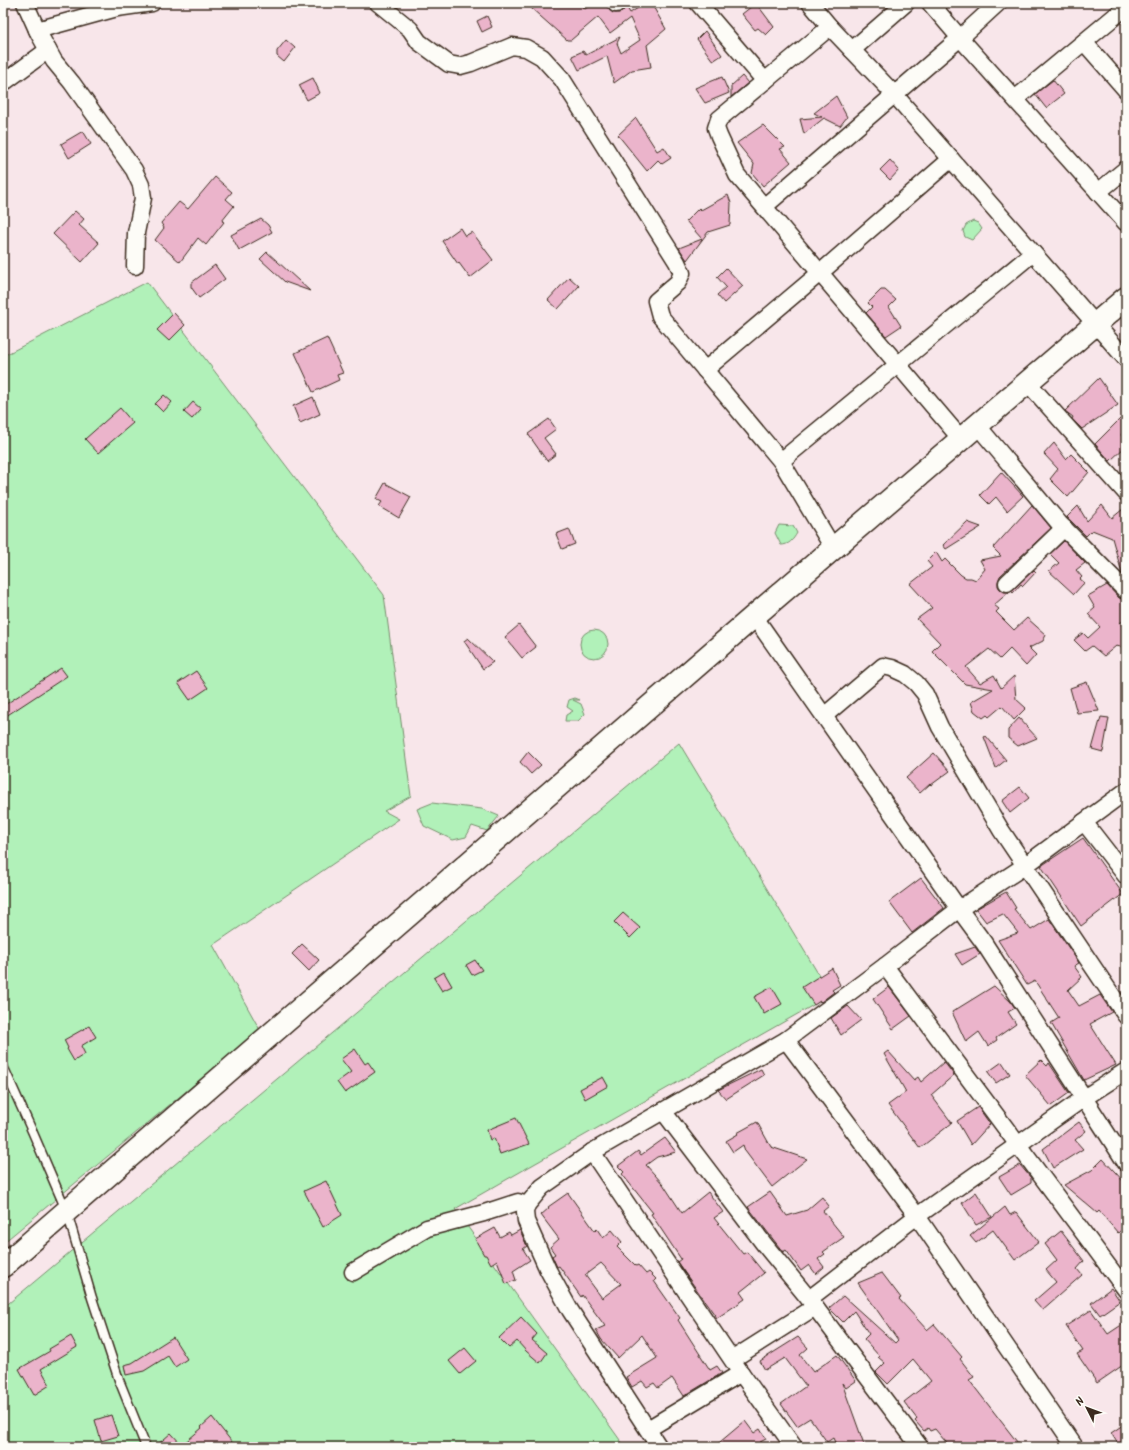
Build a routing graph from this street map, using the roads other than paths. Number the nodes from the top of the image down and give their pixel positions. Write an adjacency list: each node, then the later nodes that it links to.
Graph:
1 (25, 3): 11 (street)
2 (152, 3): 11 (street)
3 (378, 3): 33 (street)
4 (698, 3): 16 (street)
5 (810, 3): 10 (street)
6 (906, 3): 15 (street)
7 (930, 3): 12 (street)
8 (998, 3): 12 (street)
9 (1126, 6): 13 (street)
10 (830, 27): 15 (street); 16 (street)
11 (37, 30): 14 (street)
12 (960, 38): 19 (street); 20 (street)
13 (1084, 42): 18 (street); 20 (street)
14 (48, 50): 17 (street); 27 (street)
15 (852, 50): 19 (street)
16 (765, 81): 24 (street)
17 (3, 83)
18 (1126, 90)
19 (894, 94): 21 (street); 24 (street)
20 (1015, 99): 23 (street)
21 (951, 159): 26 (street); 28 (street)
22 (1126, 169): 23 (street)
23 (1098, 192): 25 (street)
24 (765, 206): 28 (street)
25 (1126, 223)
26 (1033, 253): 30 (street); 32 (street)
27 (135, 266)
28 (821, 272): 32 (street); 33 (street)
29 (1126, 298): 30 (street)
30 (1095, 324): 31 (street); 34 (street)
31 (1126, 359)
32 (898, 364): 35 (street); 36 (street)
33 (705, 370): 36 (street)
34 (1027, 382): 35 (street); 37 (street)
35 (969, 432): 38 (street); 39 (street)
36 (781, 461): 39 (street)
37 (1126, 493)
38 (1064, 528): 40 (street); 41 (street)
39 (833, 548): 42 (street)
40 (1007, 583)
41 (1126, 591)
42 (754, 616): 43 (street); 60 (street)
43 (824, 716): 46 (street); 48 (street)
44 (1126, 791): 45 (street)
45 (1084, 822): 46 (street); 47 (street)
46 (1026, 866): 48 (street); 50 (street)
47 (1126, 876)
48 (960, 910): 49 (street); 54 (street)
49 (886, 966): 51 (street); 56 (street)
50 (1126, 1016)
51 (786, 1040): 55 (street); 61 (street)
52 (3, 1066): 60 (lane)
53 (1126, 1071): 54 (street)
54 (1084, 1098): 56 (street); 58 (street)
55 (663, 1111): 57 (street); 65 (street)
56 (1018, 1144): 61 (street); 64 (street)
57 (592, 1152): 59 (street); 66 (street)
58 (1126, 1163)
59 (526, 1205): 63 (street); 68 (street)
60 (67, 1212): 62 (street); 69 (lane)
61 (917, 1216): 65 (street); 73 (street)
62 (3, 1266)
63 (353, 1272)
64 (1126, 1290)
65 (812, 1303): 66 (street); 72 (street)
66 (733, 1359): 67 (street)
67 (741, 1373): 68 (street); 71 (street)
68 (648, 1429): 70 (street)
69 (146, 1447)
70 (659, 1447)
71 (794, 1447)
72 (920, 1447)
73 (1076, 1447)

